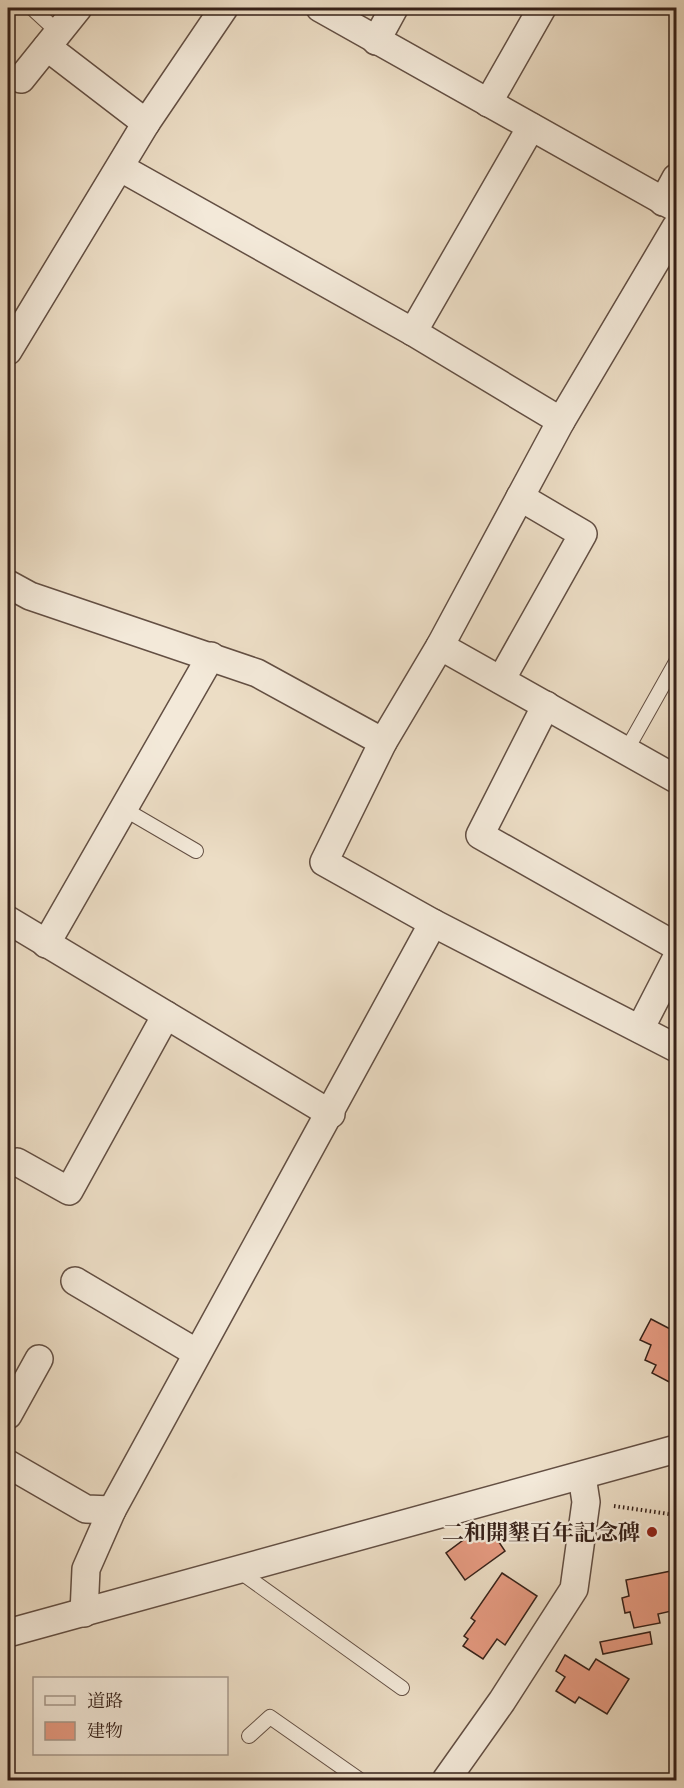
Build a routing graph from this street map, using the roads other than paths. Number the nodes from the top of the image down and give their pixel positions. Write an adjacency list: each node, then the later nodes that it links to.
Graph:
1 (32, 8): 7 (lane)
2 (78, 8): 7 (street)
3 (224, 8): 11 (street)
4 (320, 8): 8 (street)
5 (394, 8): 8 (street)
6 (542, 8): 10 (street)
7 (53, 39): 9 (street); 11 (street)
8 (376, 40): 10 (street)
9 (21, 79)
10 (488, 104): 12 (street)
11 (146, 123): 13 (street)
12 (531, 127): 15 (street); 17 (street)
13 (121, 168): 17 (street); 18 (street)
14 (676, 178): 15 (street)
15 (670, 205)
16 (676, 227): 19 (street)
17 (413, 332): 19 (street)
18 (10, 340)
19 (561, 421): 20 (street)
20 (520, 497): 22 (street); 25 (street)
21 (8, 584): 23 (street)
22 (440, 646): 25 (street); 27 (street)
23 (211, 656): 27 (street); 30 (street)
24 (676, 662): 28 (lane)
25 (501, 680): 26 (street)
26 (546, 705): 28 (street); 35 (street)
27 (383, 742): 33 (street)
28 (626, 750): 29 (street)
29 (676, 779)
30 (123, 808): 31 (lane); 34 (street)
31 (196, 851)
32 (8, 920): 34 (street)
33 (433, 923): 38 (street); 40 (street)
34 (46, 944): 37 (street)
35 (676, 946)
36 (676, 959): 38 (street)
37 (166, 1015): 40 (street); 41 (street)
38 (640, 1029): 39 (street)
39 (676, 1048)
40 (331, 1114): 43 (street)
41 (17, 1162)
42 (75, 1281): 43 (street)
43 (198, 1353): 49 (street)
44 (39, 1359): 45 (street)
45 (8, 1415)
46 (676, 1449): 48 (street)
47 (8, 1464): 49 (street)
48 (584, 1489): 50 (street); 56 (street)
49 (112, 1510): 51 (street)
50 (239, 1570): 51 (street); 53 (lane)
51 (84, 1613): 52 (street)
52 (8, 1633)
53 (402, 1688)
54 (249, 1736): 55 (lane)
55 (360, 1780)
56 (446, 1780)

